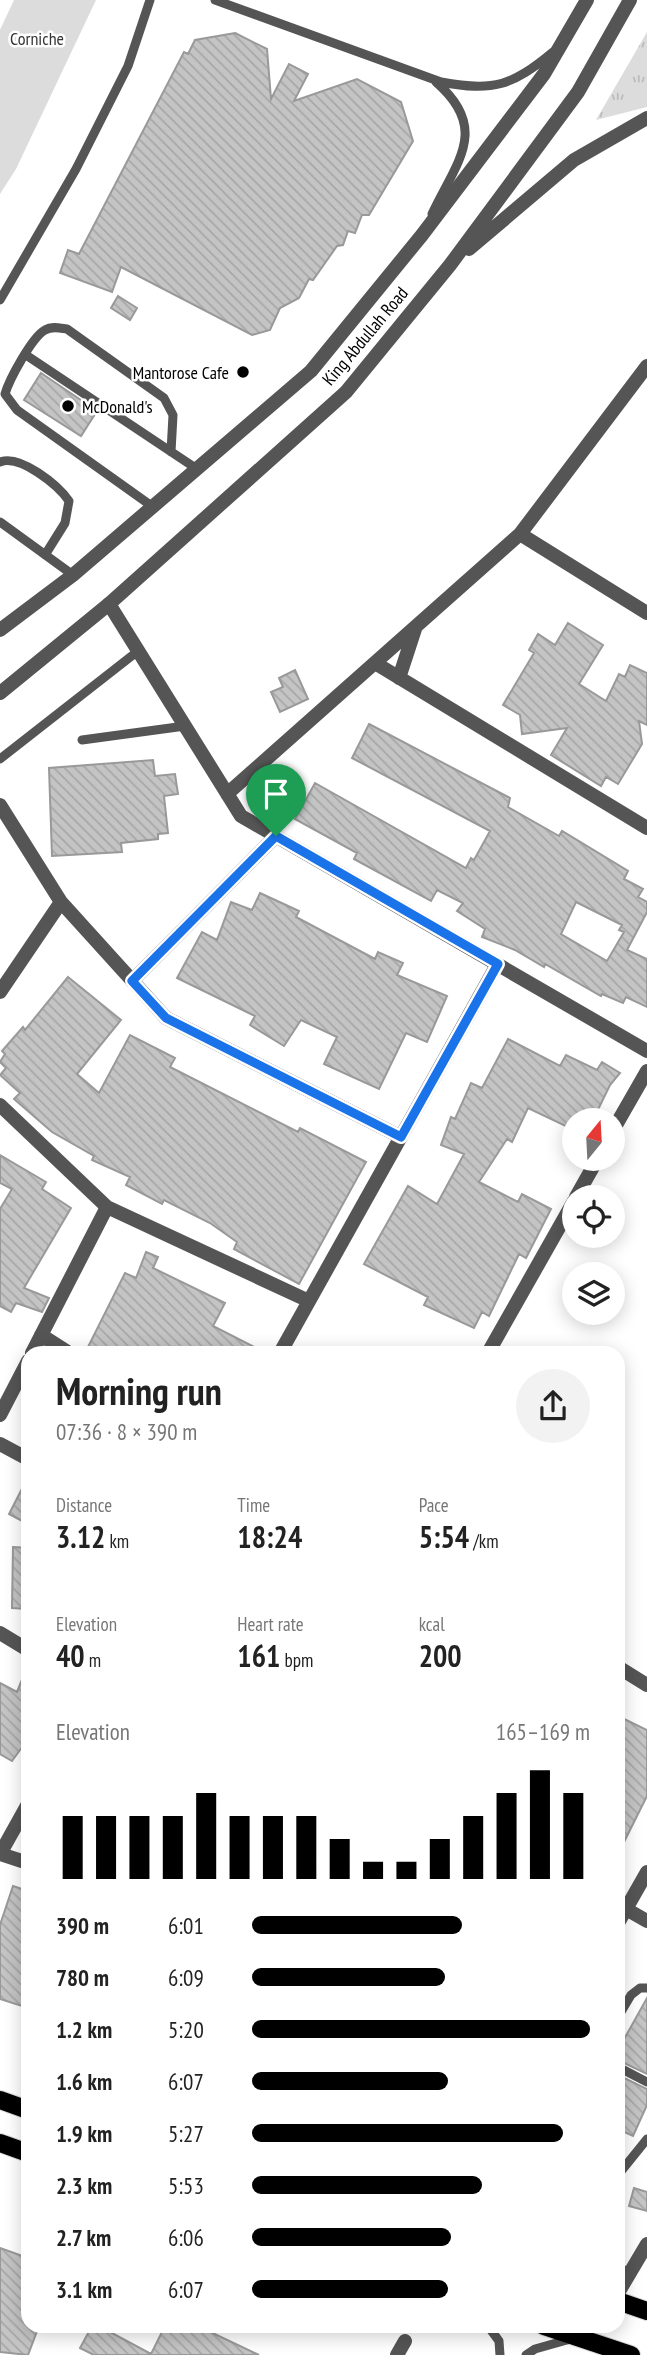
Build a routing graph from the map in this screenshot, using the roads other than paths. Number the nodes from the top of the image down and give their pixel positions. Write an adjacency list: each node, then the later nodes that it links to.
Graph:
1 (150, 0): 10 (lane)
2 (215, 0): 6 (lane)
3 (587, 0): 5 (street, King Abdullah Road)
4 (630, 0): 9 (street, King Abdullah Road)
5 (562, 45): 6 (lane); 8 (street, King Abdullah Road)
6 (432, 79): 8 (lane)
7 (647, 118): 9 (street)
8 (422, 235): 15 (street, King Abdullah Road)
9 (450, 265): 21 (street, King Abdullah Road)
10 (0, 300)
11 (26, 355): 13 (lane); 13 (lane); 16 (lane)
12 (647, 366): 18 (street)
13 (171, 452): 15 (lane)
14 (0, 462): 19 (lane)
15 (197, 469): 16 (street, King Abdullah Road)
16 (153, 507): 20 (street, King Abdullah Road)
17 (0, 522): 19 (lane)
18 (520, 534): 22 (street); 23 (street)
19 (45, 555): 20 (lane)
20 (73, 575): 24 (street, King Abdullah Road)
21 (109, 604): 25 (street); 28 (street, King Abdullah Road)
22 (647, 613)
23 (416, 627): 26 (street); 27 (street)
24 (0, 631)
25 (138, 651): 29 (street); 31 (lane)
26 (375, 663): 27 (street); 32 (street)
27 (399, 678): 34 (street)
28 (0, 693)
29 (185, 726): 30 (lane); 32 (street)
30 (82, 740)
31 (0, 759)
32 (227, 794): 35 (street)
33 (0, 805): 36 (street)
34 (647, 828)
35 (276, 836): 37 (street); 38 (street)
36 (61, 902): 38 (street); 39 (street)
37 (498, 964): 40 (street); 44 (street)
38 (132, 981): 44 (street)
39 (0, 992)
40 (647, 1051)
41 (647, 1071): 43 (street)
42 (0, 1105): 45 (street)
43 (625, 1109)
44 (401, 1137): 47 (street)
45 (107, 1207): 47 (street); 48 (street)
46 (562, 1222): 52 (street)
47 (309, 1301): 51 (street)
48 (41, 1335): 49 (street); 50 (street)
49 (36, 1346)
50 (58, 1346)
51 (284, 1346)
52 (492, 1346)
53 (21, 1374): 54 (street)
54 (0, 1415)
55 (0, 1444): 56 (street)
56 (21, 1456)
57 (0, 1633): 58 (street)
58 (21, 1646)
59 (625, 1672): 60 (street)
60 (647, 1685)
61 (21, 1816): 62 (street)
62 (0, 1854): 63 (street)
63 (21, 1861)
64 (647, 1872): 65 (street)
65 (626, 1909): 66 (street)
66 (647, 1921)
67 (647, 1988): 68 (lane)
68 (625, 2005)
69 (625, 2071): 70 (lane)
70 (647, 2082)
71 (0, 2100): 72 (main road)
72 (21, 2108)
73 (647, 2139): 76 (lane)
74 (0, 2143): 75 (main road)
75 (21, 2150)
76 (625, 2166)
77 (647, 2244): 79 (street)
78 (625, 2271): 79 (lane)
79 (629, 2275): 80 (street)
80 (625, 2282)
81 (625, 2303): 82 (main road)
82 (646, 2310)
83 (493, 2333): 88 (lane)
84 (566, 2333): 85 (main road)
85 (579, 2337): 89 (lane); 90 (main road)
86 (405, 2341): 87 (street)
87 (397, 2355)
88 (500, 2355)
89 (526, 2355)
90 (631, 2355)

